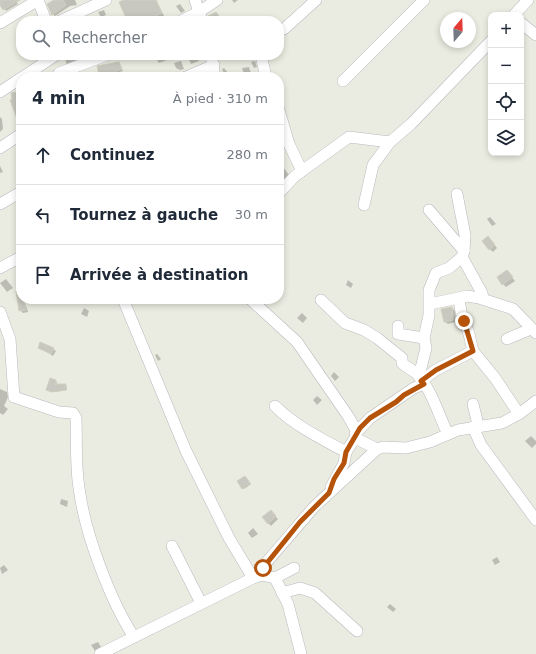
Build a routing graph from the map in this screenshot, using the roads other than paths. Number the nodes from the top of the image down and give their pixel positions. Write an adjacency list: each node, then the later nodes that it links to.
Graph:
1 (38, 0): 10 (street); 14 (street)
2 (106, 0): 11 (street)
3 (195, 0): 12 (street)
4 (217, 0): 13 (street)
5 (316, 0): 8 (street)
6 (424, 0): 30 (street)
7 (528, 0): 9 (street)
8 (304, 4): 16 (street)
9 (517, 12)
10 (44, 16)
11 (71, 16)
12 (201, 16)
13 (202, 16)
14 (0, 23)
15 (524, 25): 17 (street)
16 (284, 29)
17 (536, 35)
18 (488, 44): 35 (street)
19 (49, 60): 24 (street)
20 (57, 60): 25 (street)
21 (95, 60): 26 (street)
22 (213, 60): 27 (street); 28 (street)
23 (261, 60): 29 (street)
24 (31, 72)
25 (59, 72)
26 (66, 72)
27 (194, 72)
28 (215, 72)
29 (262, 72)
30 (343, 81)
31 (16, 82): 32 (street)
32 (0, 92)
33 (284, 127): 37 (street)
34 (16, 137): 36 (street)
35 (390, 142): 37 (street); 42 (street)
36 (0, 148)
37 (302, 171): 38 (street)
38 (284, 188)
39 (457, 194): 44 (street)
40 (16, 195): 41 (street)
41 (0, 204)
42 (364, 205)
43 (429, 210): 44 (street)
44 (463, 254): 48 (street); 52 (street)
45 (16, 260): 46 (street)
46 (0, 268)
47 (459, 299): 48 (street); 52 (street); 58 (street)
48 (483, 299): 55 (street)
49 (322, 300): 59 (street)
50 (125, 304): 73 (street)
51 (255, 304): 66 (street)
52 (430, 304): 56 (street)
53 (0, 312): 78 (street)
54 (398, 326): 56 (street)
55 (534, 331): 57 (street)
56 (424, 338): 59 (street)
57 (507, 339)
58 (473, 351): 59 (street); 63 (street)
59 (421, 380): 65 (street); 66 (street)
60 (536, 401): 63 (street)
61 (473, 404): 64 (street)
62 (275, 406): 68 (street)
63 (519, 414): 64 (street)
64 (475, 426): 65 (street); 70 (street)
65 (448, 434): 67 (street)
66 (356, 436): 67 (street); 68 (street)
67 (376, 449): 69 (street)
68 (346, 452): 69 (street)
69 (329, 493): 73 (street)
70 (536, 520)
71 (172, 546): 76 (street)
72 (294, 568): 74 (street)
73 (253, 578): 74 (street); 76 (street)
74 (275, 578): 75 (street)
75 (282, 593): 77 (street); 80 (street)
76 (201, 603): 78 (street)
77 (357, 631)
78 (134, 637): 79 (street)
79 (100, 654)
80 (302, 654)

